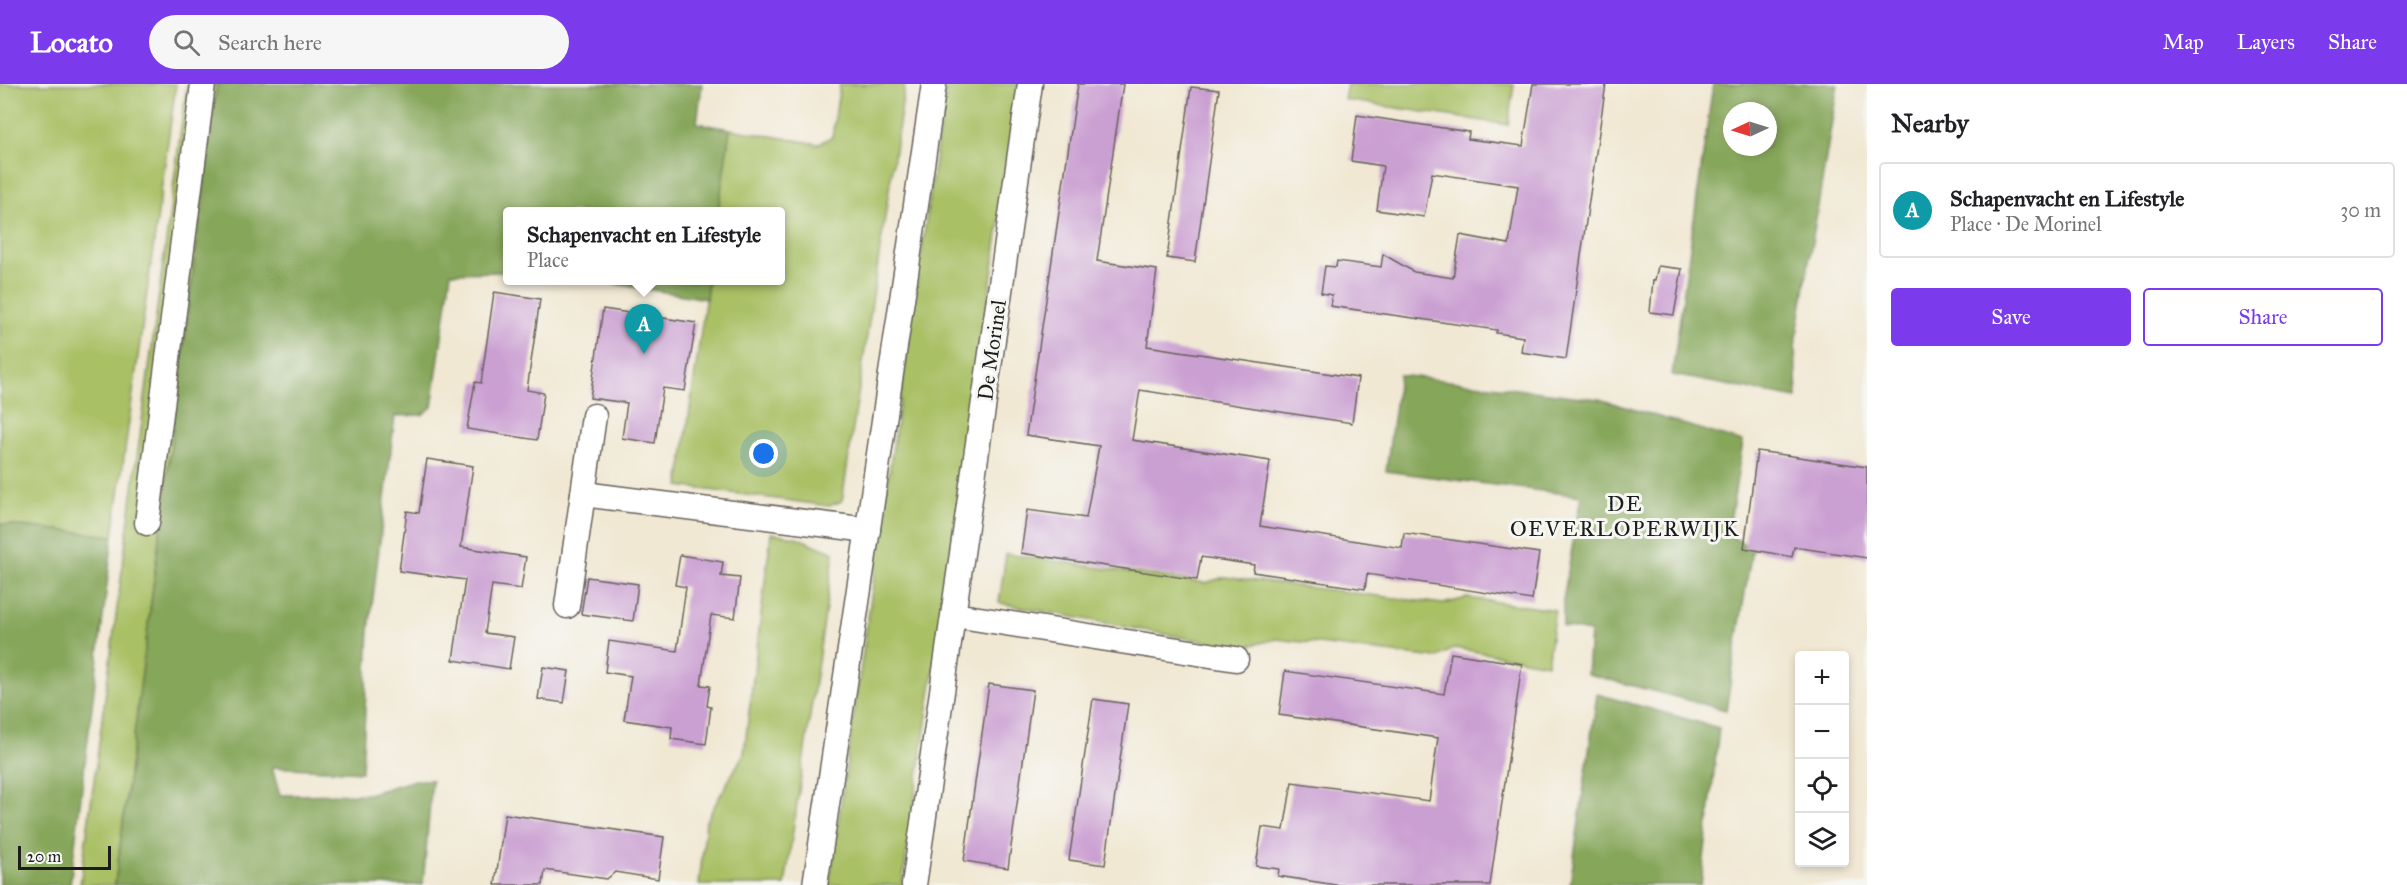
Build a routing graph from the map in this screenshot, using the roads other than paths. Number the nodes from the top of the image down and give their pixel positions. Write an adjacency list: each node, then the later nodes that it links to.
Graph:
1 (203, 84): 6 (street)
2 (934, 84): 7 (street)
3 (1030, 84): 9 (street, De Morinel)
4 (594, 416): 5 (street)
5 (583, 494): 7 (street); 8 (street)
6 (147, 523)
7 (868, 530): 11 (street)
8 (567, 606)
9 (954, 615): 10 (street); 12 (street, De Morinel)
10 (1236, 658)
11 (815, 885)
12 (914, 885)

